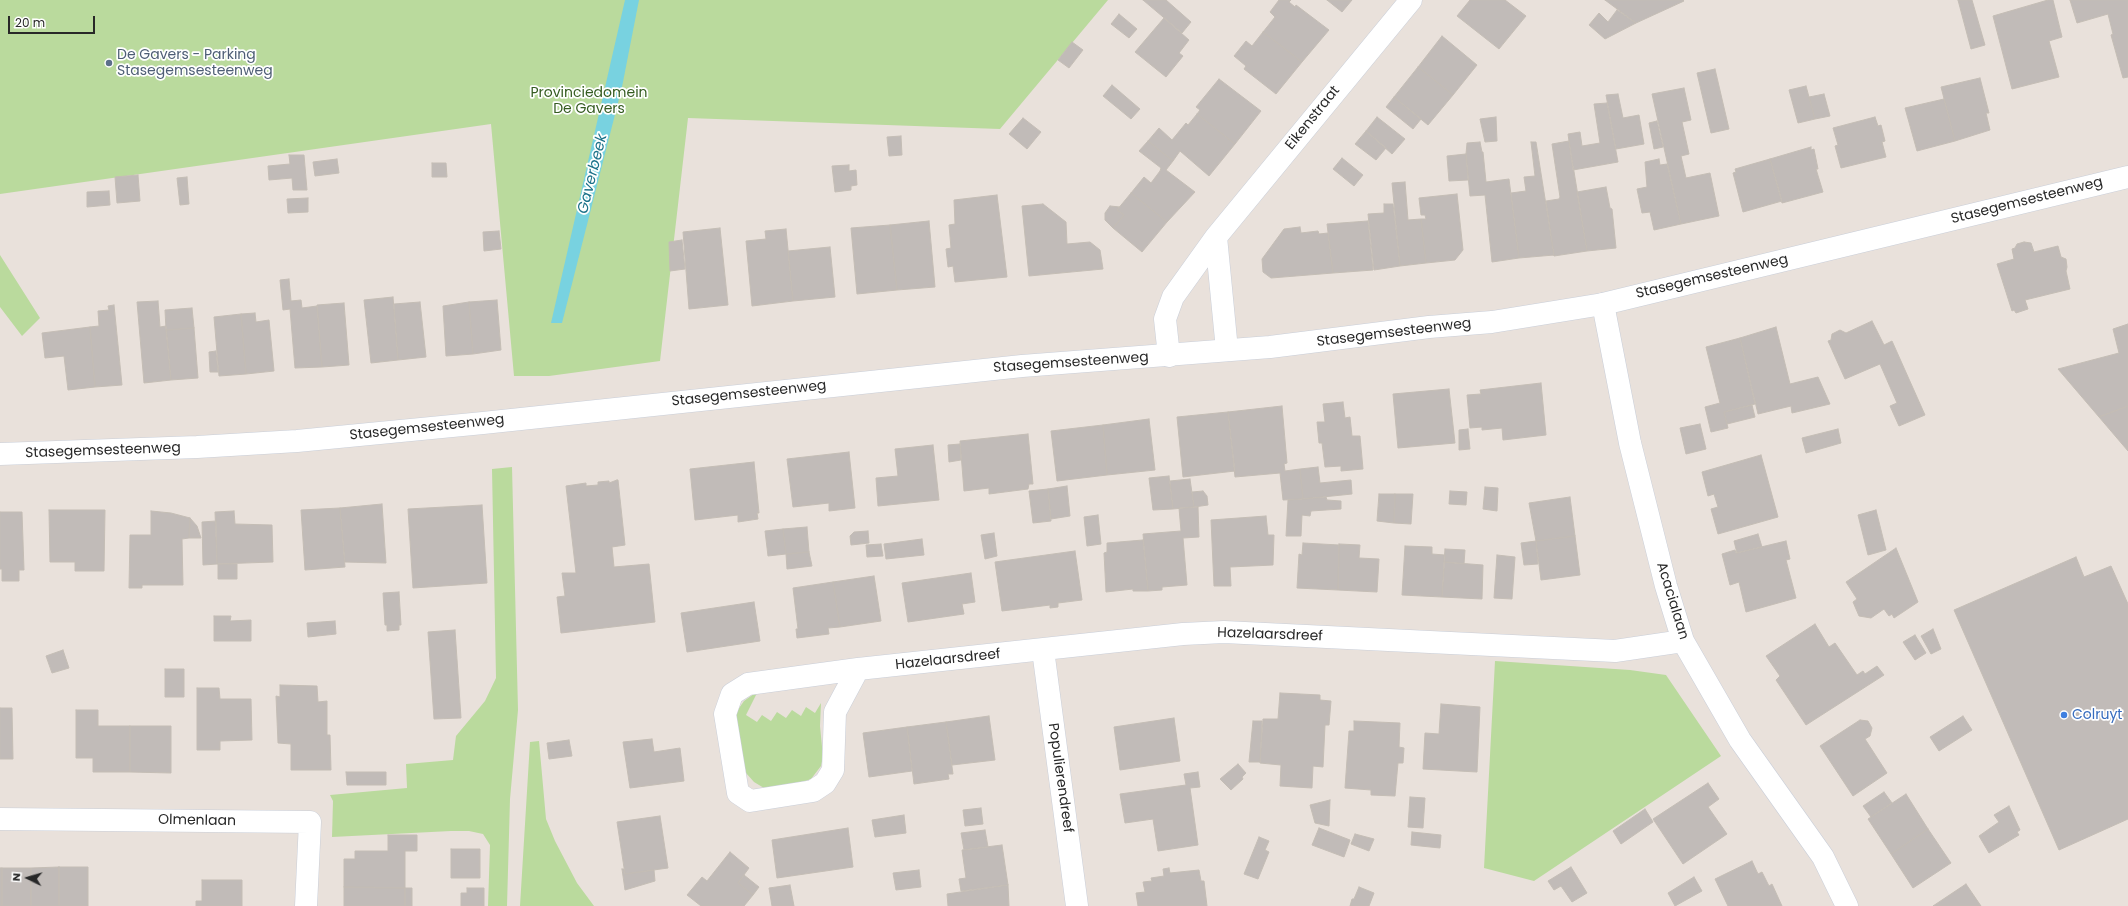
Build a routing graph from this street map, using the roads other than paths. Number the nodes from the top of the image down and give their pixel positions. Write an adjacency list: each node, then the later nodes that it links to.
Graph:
1 (1411, 0): 3 (street, Eikenstraat)
2 (2128, 177): 4 (street, Stasegemsesteenweg)
3 (1216, 237): 5 (street); 6 (street, Eikenstraat)
4 (1602, 304): 5 (street, Stasegemsesteenweg); 8 (street, Acacialaan)
5 (1227, 350): 6 (street, Stasegemsesteenweg)
6 (1169, 356): 7 (street, Stasegemsesteenweg)
7 (0, 454)
8 (1683, 641): 9 (street, Hazelaarsdreef); 14 (street, Acacialaan)
9 (1043, 650): 10 (street, Hazelaarsdreef); 13 (street, Populierendreef)
10 (858, 669): 10 (street, Hazelaarsdreef)
11 (0, 819): 12 (street, Olmenlaan)
12 (306, 906)
13 (1077, 906)
14 (1847, 906)

